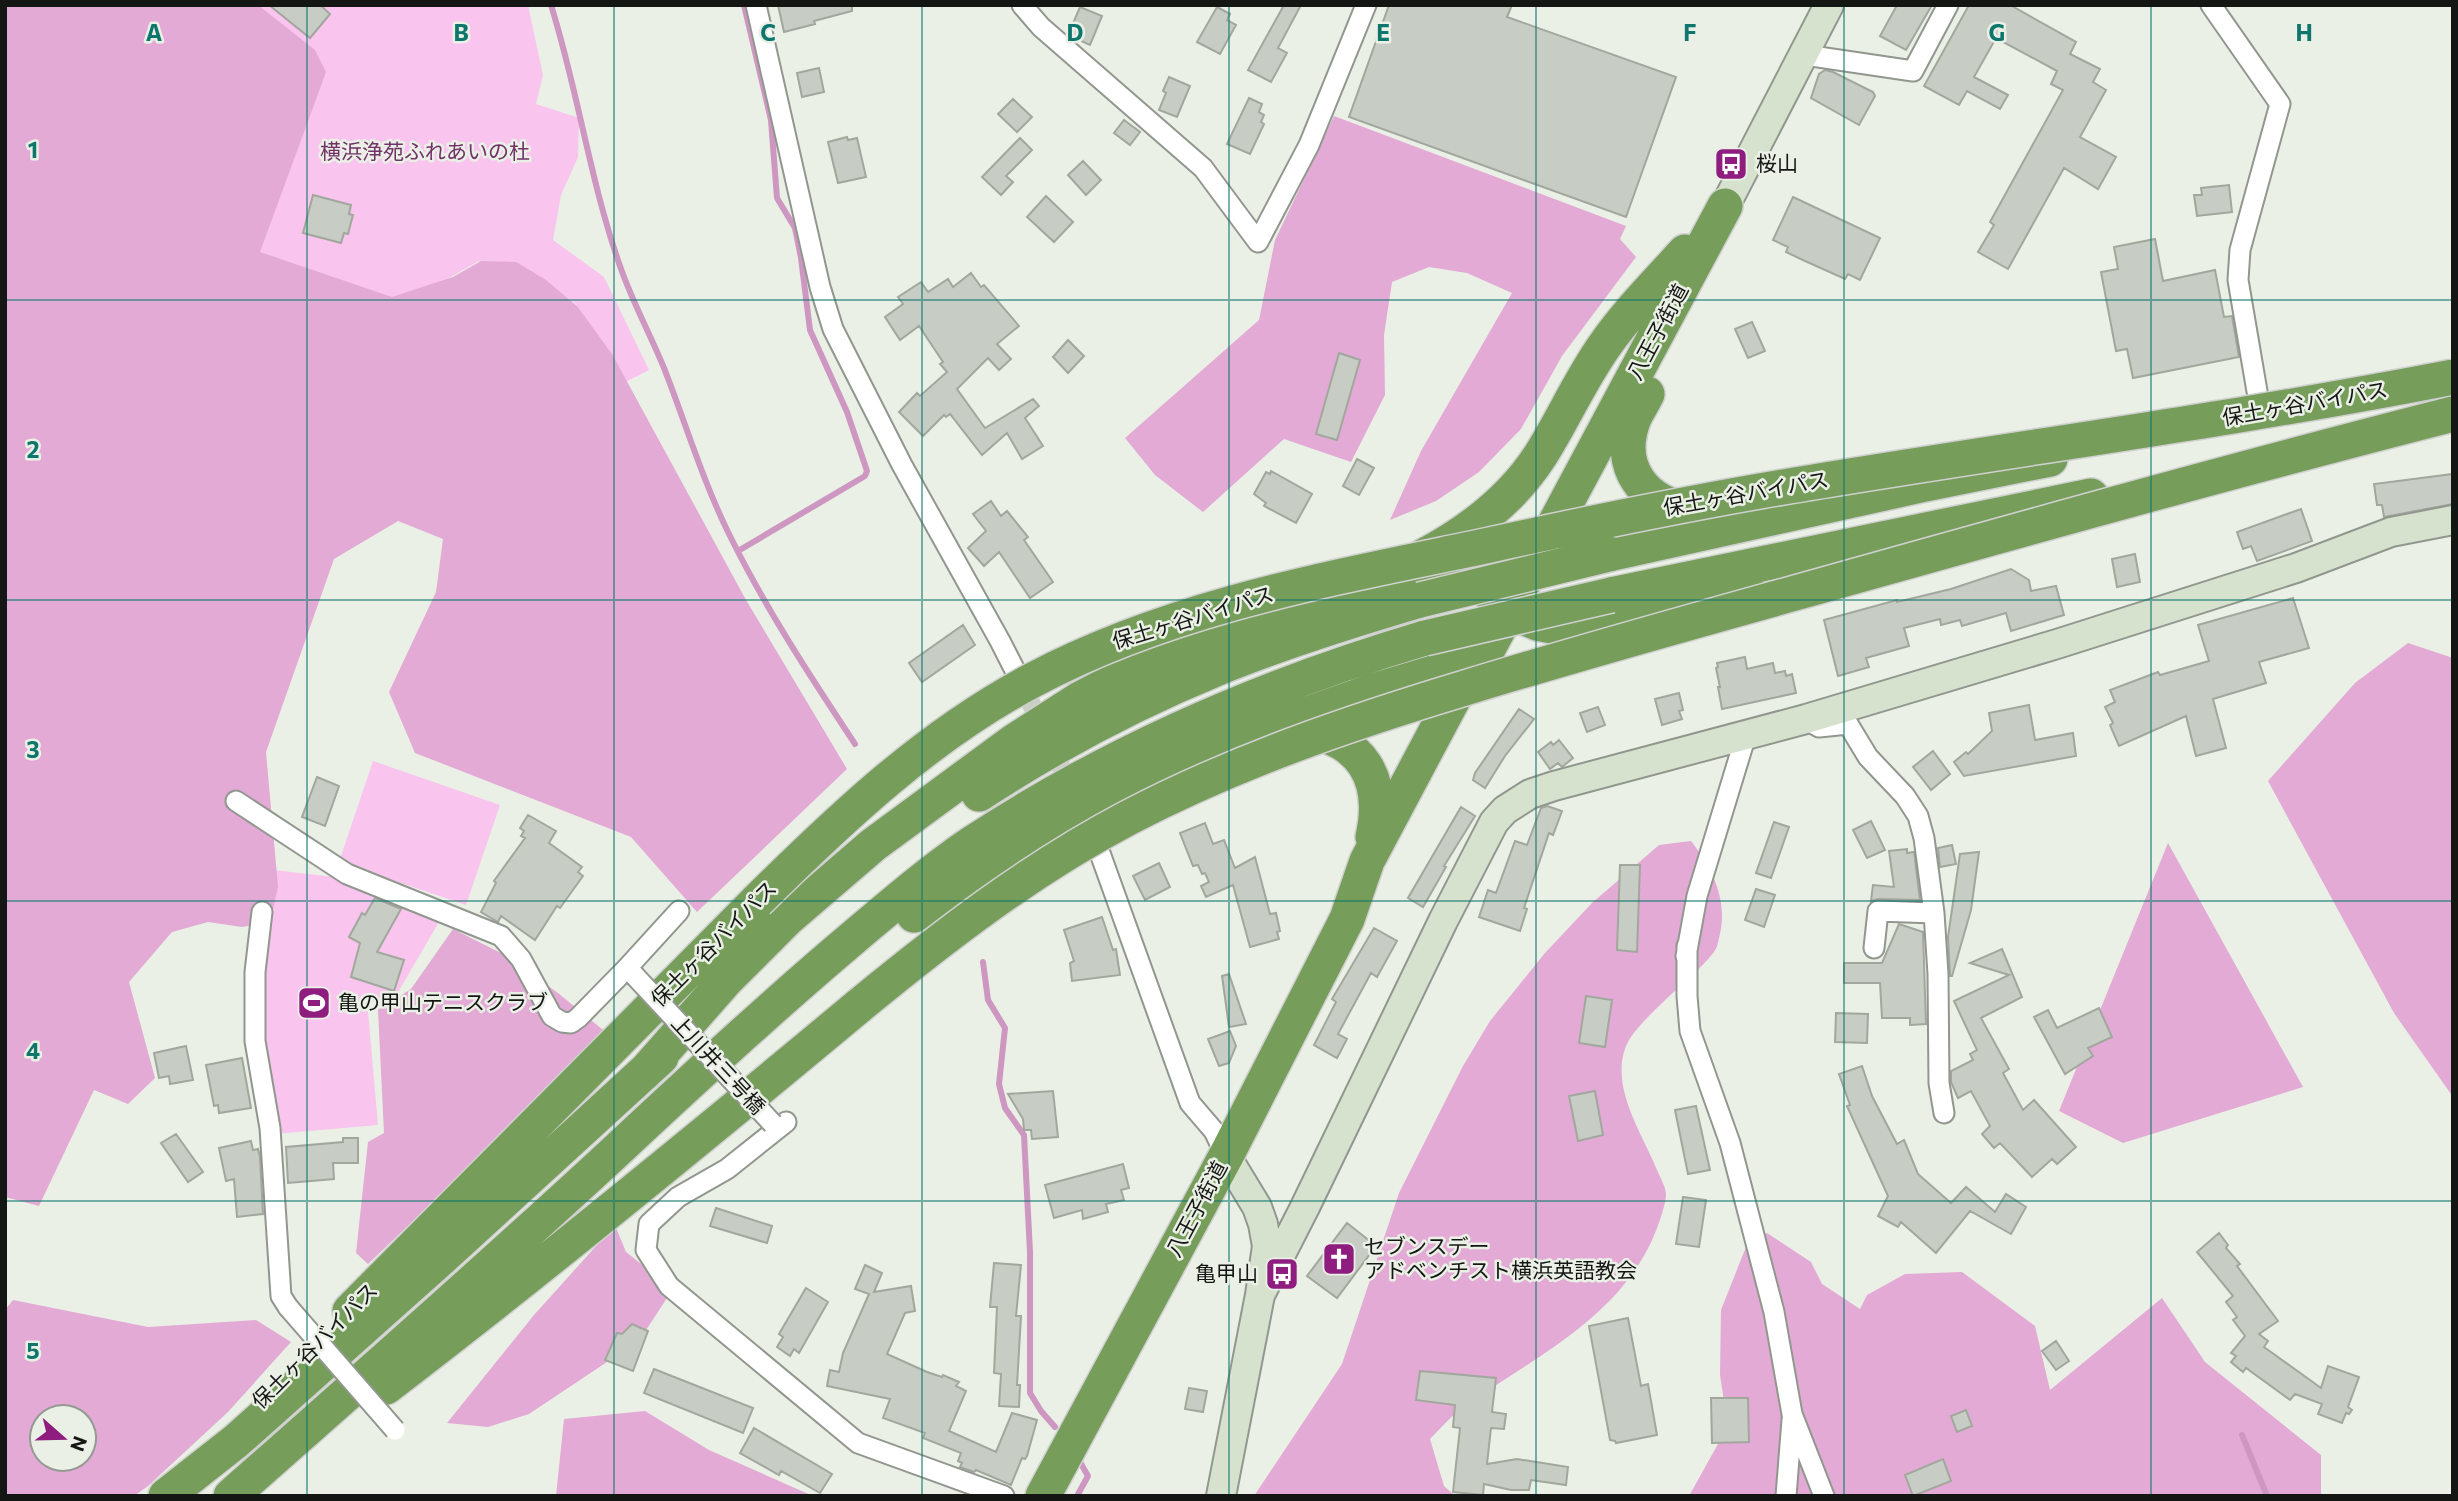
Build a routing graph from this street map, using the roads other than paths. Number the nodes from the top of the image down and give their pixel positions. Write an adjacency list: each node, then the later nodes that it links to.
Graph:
1 (756, 5): 22 (street)
2 (1022, 5): 3 (street)
3 (1366, 5)
4 (1829, 5): 7 (street, 八王子街道)
5 (1948, 5): 7 (street)
6 (2211, 5): 12 (street)
7 (1805, 55): 8 (street, 八王子街道)
8 (1725, 206): 9 (highway, 八王子街道); 19 (highway)
9 (1686, 279): 16 (highway); 18 (highway, 八王子街道)
10 (2453, 363): 12 (highway)
11 (2453, 377): 44 (highway, 保土ヶ谷バイパス, bridge)
12 (2259, 403): 16 (highway); 37 (highway, bridge)
13 (2453, 414): 46 (highway, 保土ヶ谷バイパス, bridge)
14 (2453, 421): 15 (highway)
15 (2381, 437): 20 (highway); 40 (highway, bridge)
16 (1697, 511): 18 (highway)
17 (2453, 520): 23 (street)
18 (1540, 553): 20 (highway, 八王子街道)
19 (1345, 592): 20 (highway); 37 (highway)
20 (1509, 611): 21 (highway, 八王子街道)
21 (1483, 657): 24 (highway); 28 (highway, 八王子街道); 32 (highway, 八王子街道)
22 (1029, 699)
23 (1806, 719): 25 (street); 31 (street)
24 (1270, 726): 28 (highway); 40 (highway)
25 (1746, 735): 33 (street); 41 (street)
26 (236, 801): 35 (street)
27 (1091, 831): 39 (street)
28 (1367, 861): 32 (highway, 八王子街道)
29 (679, 911): 35 (street)
30 (262, 912): 43 (street, bridge)
31 (1934, 914): 34 (street); 38 (street)
32 (1347, 919): 39 (highway, 八王子街道)
33 (1687, 946): 36 (street); 42 (street)
34 (1874, 948)
35 (631, 971): 47 (street, 上川井三号橋, bridge)
36 (1681, 996)
37 (644, 1073): 44 (highway)
38 (1944, 1113)
39 (1226, 1156): 41 (street); 48 (highway, 八王子街道)
40 (605, 1161): 45 (highway)
41 (1260, 1294): 49 (street)
42 (1792, 1414): 50 (street); 51 (street)
43 (395, 1430)
44 (165, 1496)
45 (231, 1496)
46 (242, 1496)
47 (1004, 1496)
48 (1043, 1496)
49 (1222, 1496)
50 (1786, 1496)
51 (1824, 1496)

